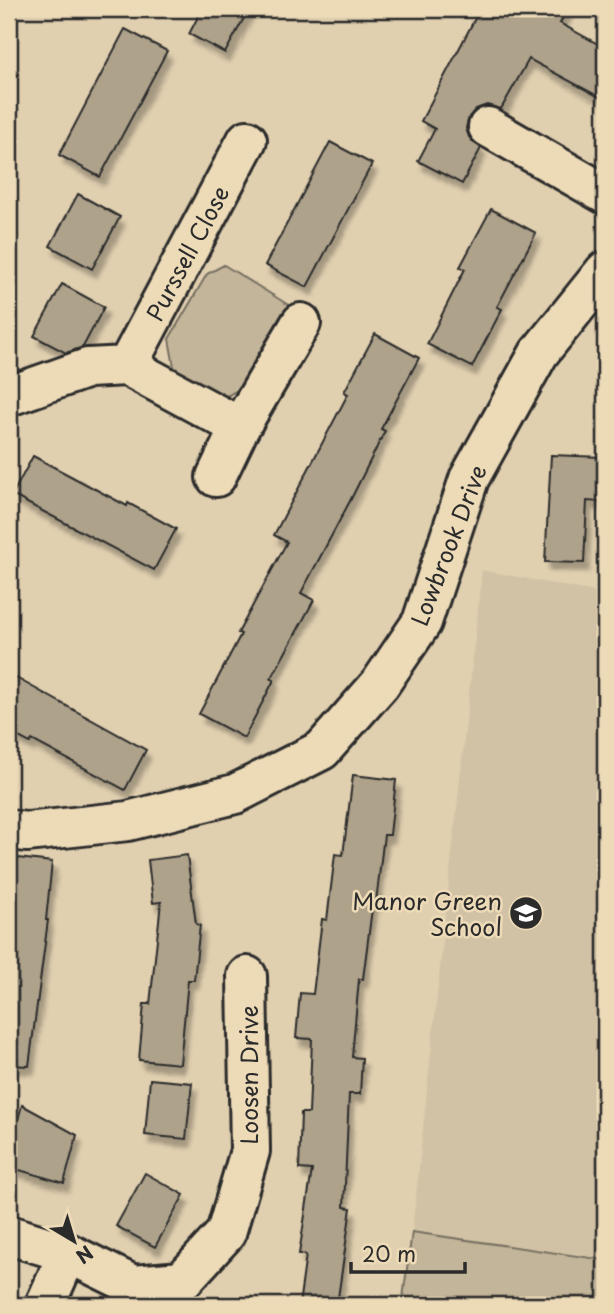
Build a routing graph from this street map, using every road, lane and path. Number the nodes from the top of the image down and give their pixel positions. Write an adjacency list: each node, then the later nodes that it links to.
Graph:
1 (488, 127): 3 (street)
2 (247, 140): 6 (street, Purssell Close)
3 (605, 194)
4 (605, 271): 10 (street, Lowbrook Drive)
5 (301, 323): 8 (street)
6 (127, 366): 7 (street); 8 (street)
7 (9, 396)
8 (240, 427): 9 (street)
9 (216, 477)
10 (9, 830)
11 (247, 976): 14 (street, Loosen Drive)
12 (9, 1235): 13 (street, Loosen Drive)
13 (68, 1254): 14 (street, Loosen Drive); 15 (street)
14 (191, 1293)
15 (44, 1305)

